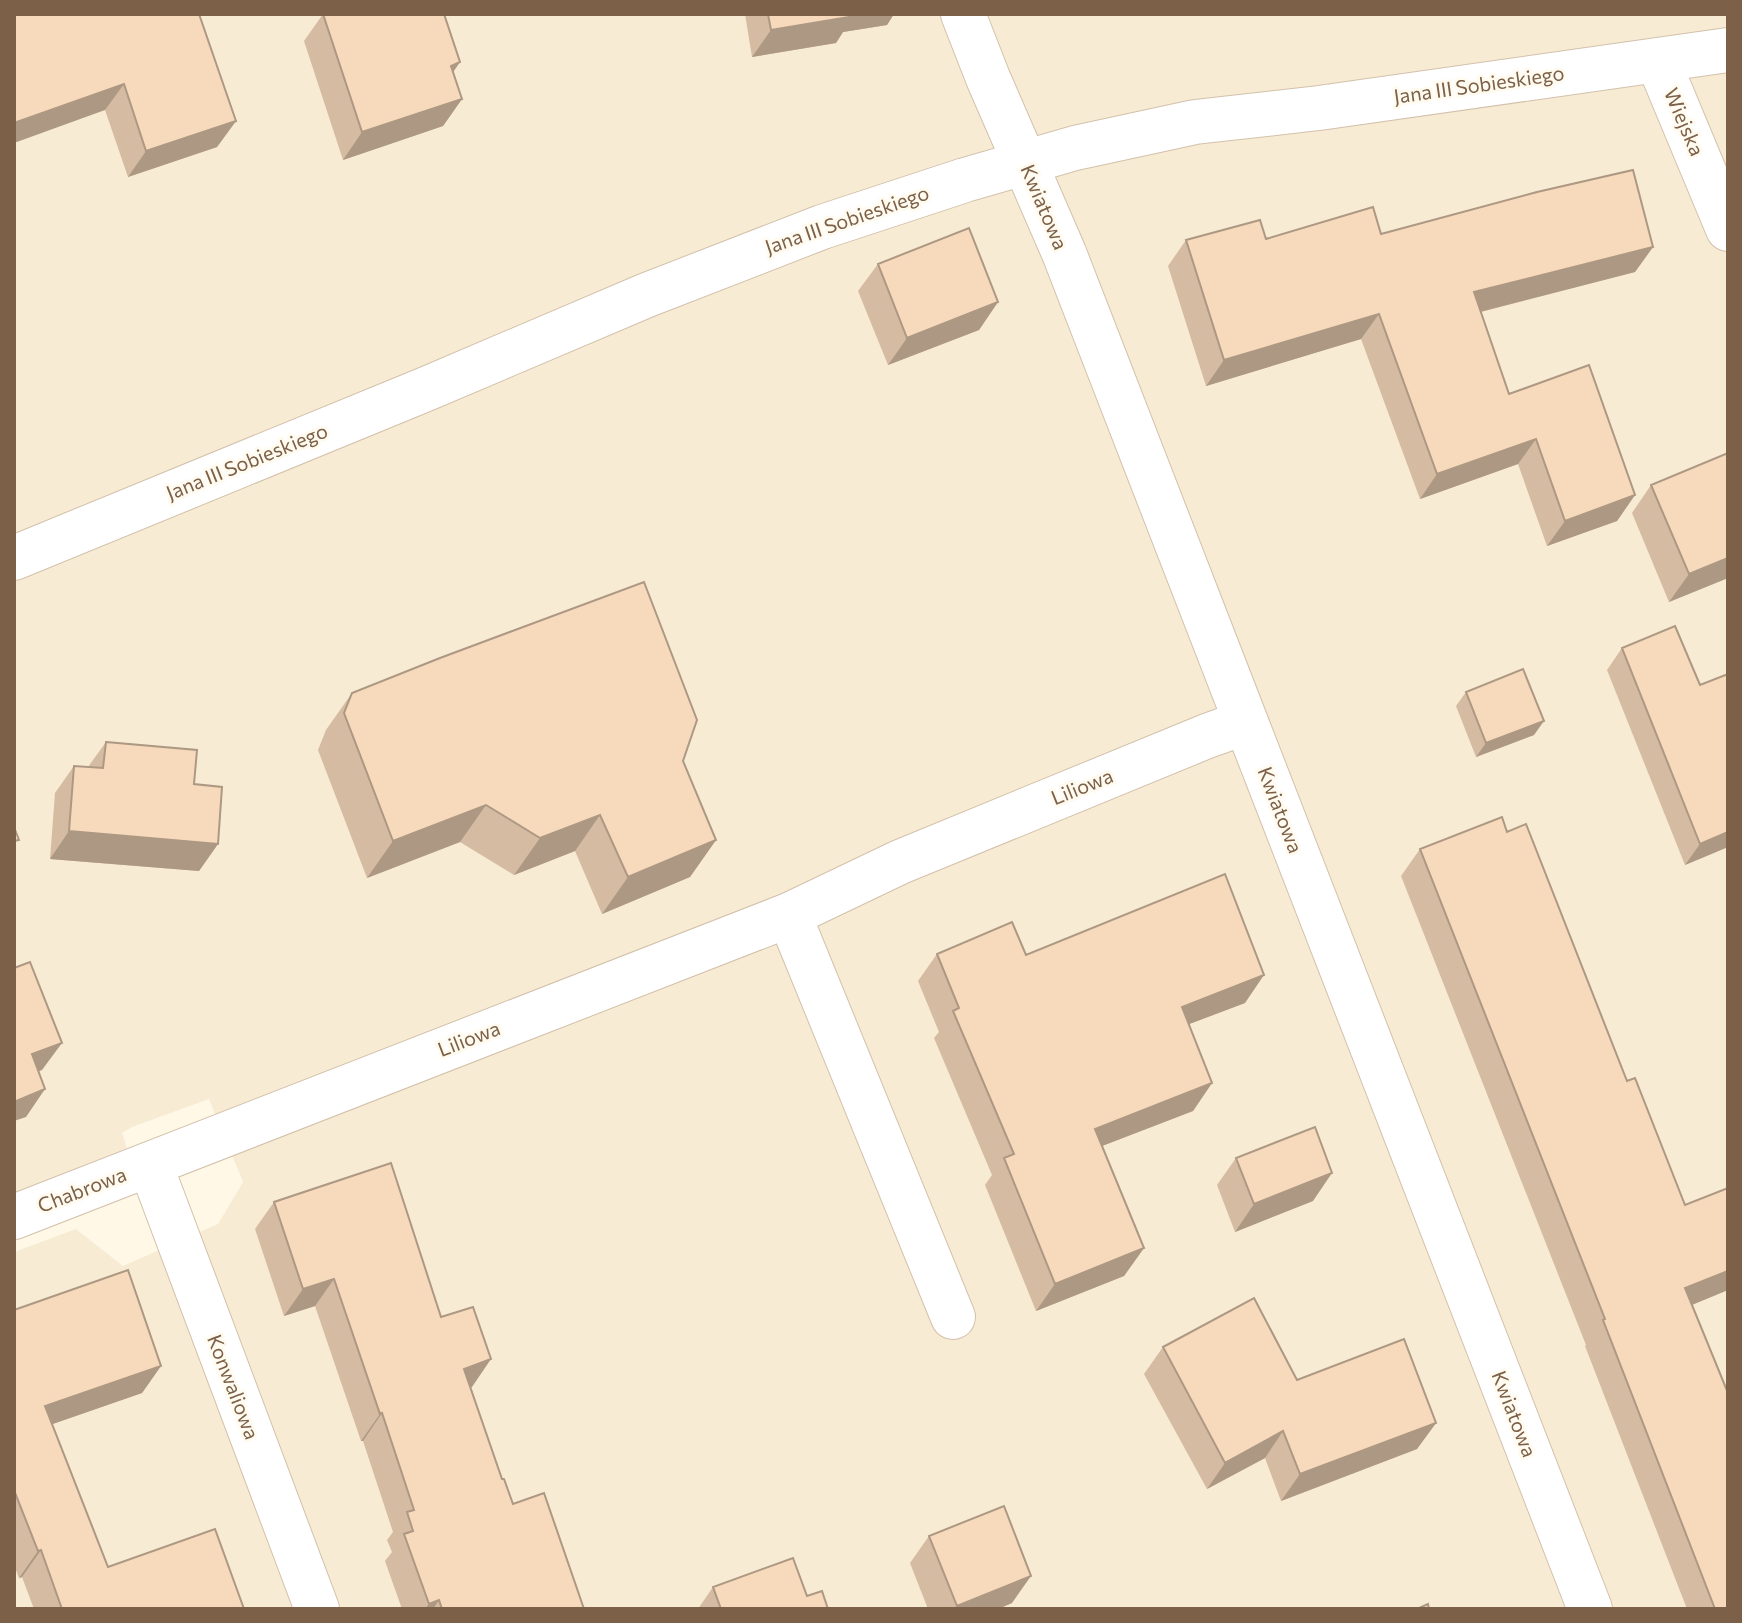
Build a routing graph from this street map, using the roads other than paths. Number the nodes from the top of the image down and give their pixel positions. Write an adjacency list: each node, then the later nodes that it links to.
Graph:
1 (963, 14): 4 (street, Kwiatowa)
2 (1728, 50): 3 (street, Jana III Sobieskiego)
3 (1658, 61): 4 (street, Jana III Sobieskiego); 5 (street, Wiejska)
4 (1025, 162): 6 (street, Jana III Sobieskiego); 7 (street, Kwiatowa)
5 (1728, 229)
6 (14, 558)
7 (1246, 722): 8 (street, Liliowa); 13 (street, Kwiatowa)
8 (789, 915): 9 (street, Liliowa); 11 (street)
9 (150, 1164): 10 (street, Chabrowa); 12 (street, Konwaliowa)
10 (14, 1217)
11 (953, 1317)
12 (317, 1609)
13 (1590, 1609)

